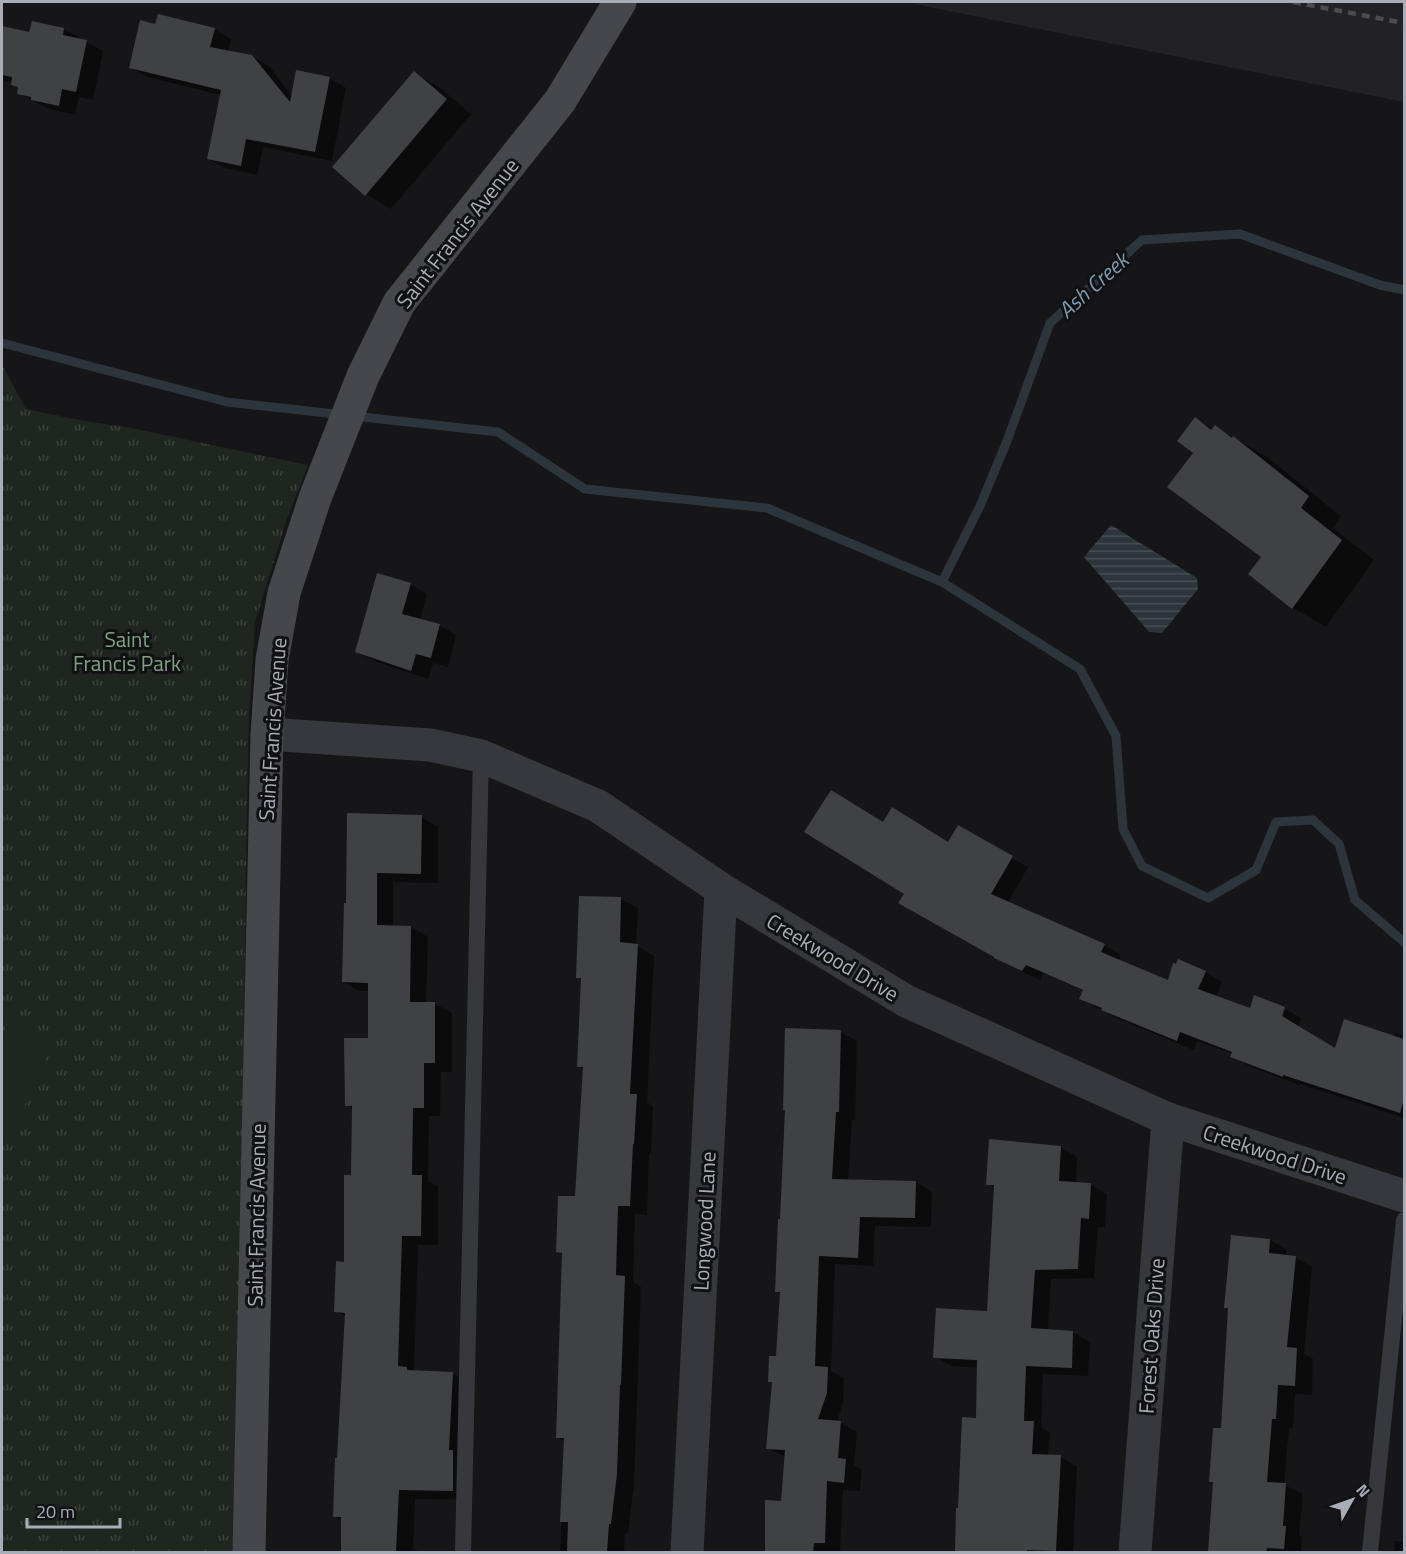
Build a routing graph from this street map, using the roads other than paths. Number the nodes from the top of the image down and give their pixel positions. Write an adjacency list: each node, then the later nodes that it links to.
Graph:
1 (620, 2): 2 (street, Saint Francis Avenue)
2 (267, 734): 3 (street, Creekwood Drive); 8 (street, Saint Francis Avenue)
3 (481, 756): 4 (street, Creekwood Drive); 9 (lane)
4 (721, 888): 5 (street, Creekwood Drive); 10 (street, Longwood Lane)
5 (1168, 1119): 6 (street, Creekwood Drive); 11 (street, Forest Oaks Drive)
6 (1404, 1196)
7 (1404, 1220): 12 (lane)
8 (249, 1552)
9 (463, 1552)
10 (687, 1552)
11 (1135, 1552)
12 (1370, 1552)

